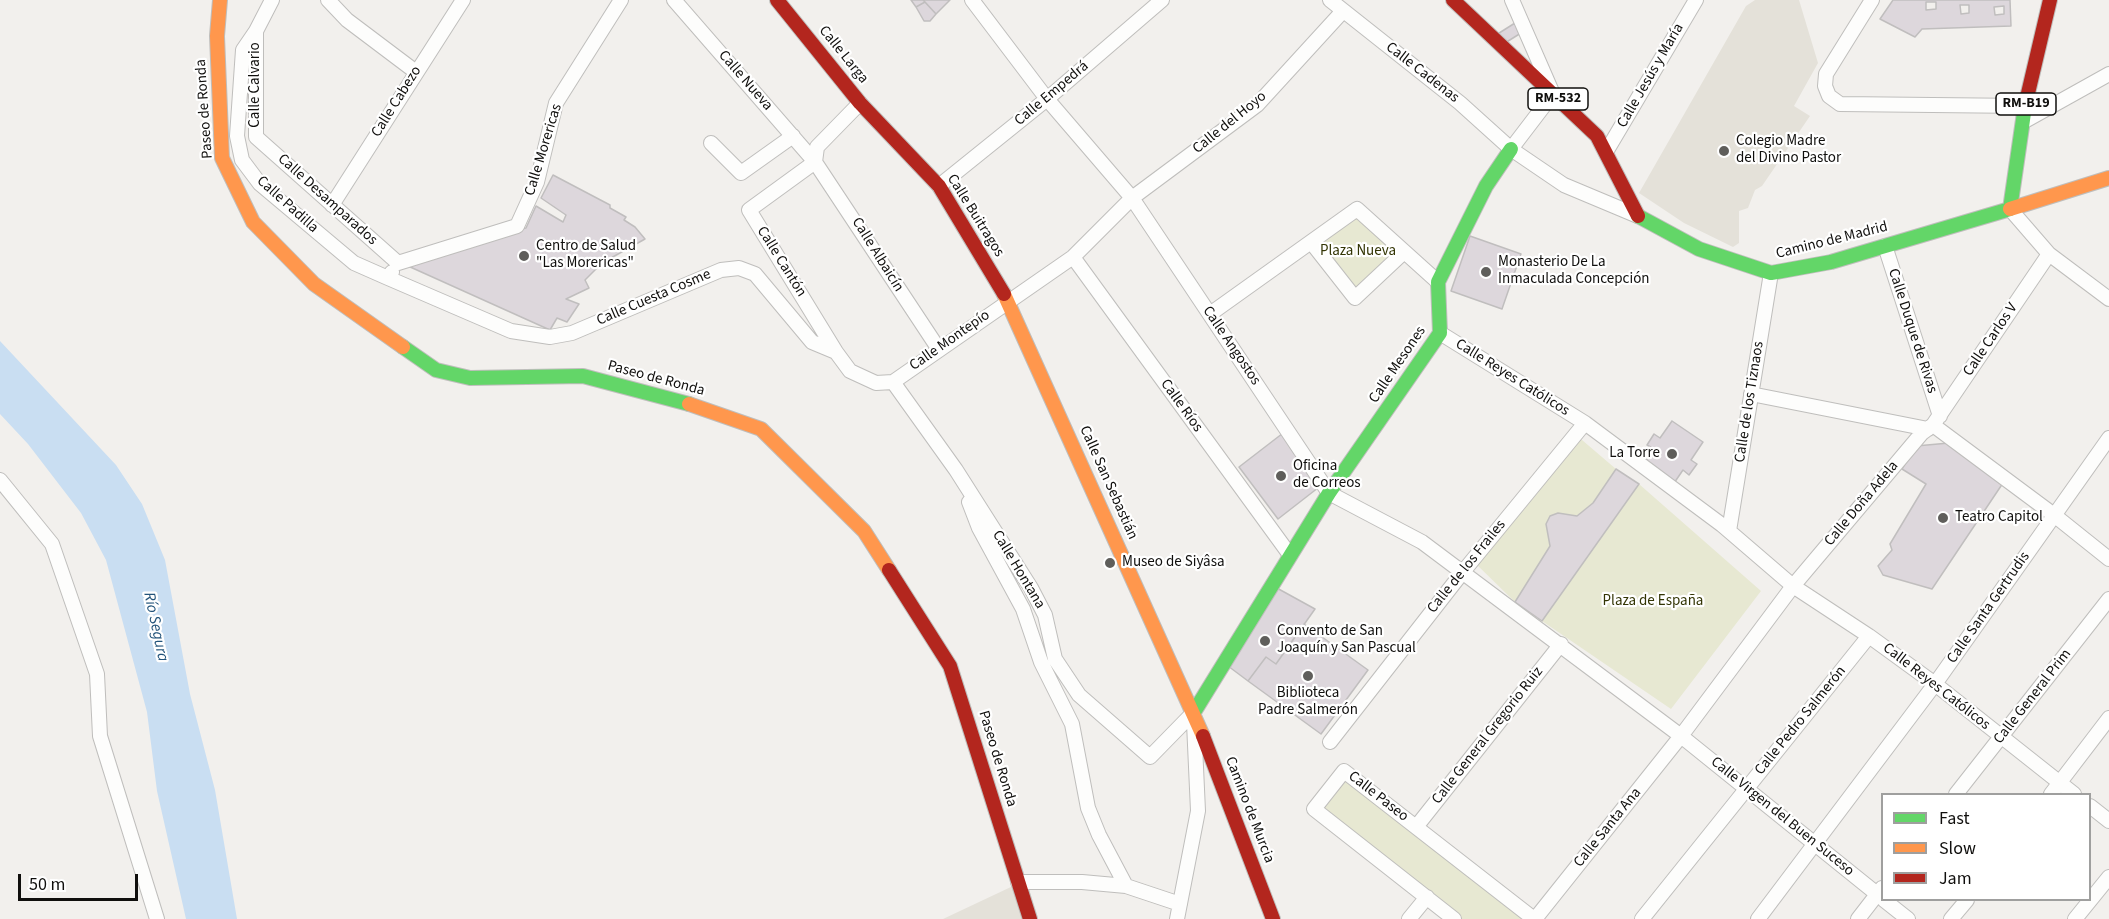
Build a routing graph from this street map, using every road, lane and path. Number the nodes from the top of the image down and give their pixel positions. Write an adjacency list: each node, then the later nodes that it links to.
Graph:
1 (220, 0): 84 (main road, Paseo de Ronda)
2 (272, 0): 17 (street, Calle Calvario)
3 (328, 0): 18 (street)
4 (463, 0): 18 (street, Calle Cabezo)
5 (674, 0): 25 (street, Calle Nueva)
6 (777, 0): 22 (main road, Calle Larga)
7 (972, 0): 21 (street, Calle Angostos)
8 (1162, 0): 21 (street, Calle Empedrá)
9 (1330, 0): 16 (street, Calle Cadenas)
10 (1453, 0): 20 (main road, RM-532)
11 (1512, 0): 20 (street)
12 (1696, 0): 29 (street, Calle Jesús y María)
13 (1872, 0): 23 (street)
14 (2050, 0): 23 (main road, RM-B19)
15 (617, 1): 42 (street, Calle Morericas)
16 (1343, 11): 28 (street, Calle Cadenas); 33 (street, Calle del Hoyo)
17 (256, 31): 26 (street, Calle Calvario); 44 (street, Calle Padilla)
18 (416, 72): 34 (street, Calle Cabezo)
19 (2109, 74): 24 (street)
20 (1554, 94): 28 (street); 29 (main road, RM-532)
21 (1047, 99): 32 (street, Calle Empedrá); 33 (street, Calle Angostos)
22 (860, 103): 30 (street); 32 (main road, Calle Buitragos)
23 (2025, 106): 24 (main road, RM-B19)
24 (2023, 122): 35 (main road, RM-B19)
25 (793, 136): 27 (street); 30 (street, Calle Nueva)
26 (256, 137): 34 (street, Calle Desamparados)
27 (711, 143)
28 (1511, 149): 36 (street, Camino de Madrid); 45 (main road, Calle Mesones)
29 (1606, 152): 36 (main road, RM-532)
30 (815, 162): 51 (street, Calle Albaicín); 52 (street, Calle Cantón)
31 (2109, 178): 35 (main road, Camino de Madrid)
32 (939, 186): 47 (main road, Calle Buitragos)
33 (1132, 198): 41 (street, Calle del Hoyo); 48 (street, Calle Angostos)
34 (332, 205): 42 (street, Calle Desamparados)
35 (2010, 209): 38 (main road, Camino de Madrid); 40 (street)
36 (1638, 216): 43 (main road, Camino de Madrid)
37 (1311, 243): 39 (street); 39 (street); 48 (street)
38 (1885, 246): 43 (main road, Camino de Madrid); 56 (street, Calle Duque de Rivas)
39 (1403, 253): 45 (street)
40 (2049, 255): 46 (street); 56 (street, Calle Carlos V)
41 (1073, 257): 47 (street, Calle Montepío); 63 (street, Calle Ríos)
42 (398, 263): 44 (street)
43 (1771, 273): 54 (street, Calle de los Tiznaos)
44 (388, 278): 50 (street, Calle Padilla)
45 (1438, 282): 49 (main road, Calle Mesones)
46 (2109, 299)
47 (1008, 300): 51 (street, Calle Montepío); 71 (main road, Calle San Sebastián)
48 (1210, 314): 60 (street, Calle Angostos)
49 (1440, 333): 55 (street, Calle Reyes Católicos); 60 (main road, Calle Mesones)
50 (550, 337): 52 (street, Calle Cuesta Cosme)
51 (938, 348): 53 (street, Calle Montepío)
52 (836, 352): 53 (street, Calle Cuesta Cosme)
53 (893, 382): 58 (street, Calle Hontana)
54 (1751, 394): 56 (street); 62 (street, Calle de los Tiznaos)
55 (1585, 423): 62 (street); 65 (street, Calle de los Frailes)
56 (1934, 424): 61 (street); 66 (street, Calle Doña Adela)
57 (2109, 438): 61 (street, Calle Santa Gertrudis)
58 (956, 470): 71 (street, Calle Hontana); 85 (street)
59 (0, 480): 94 (street)
60 (1329, 493): 63 (main road, Calle Mesones); 65 (street)
61 (2054, 515): 64 (street); 70 (street, Calle Santa Gertrudis)
62 (1729, 531): 66 (street)
63 (1290, 555): 71 (main road, Calle Mesones)
64 (2109, 559)
65 (1462, 573): 69 (street); 75 (street, Calle de los Frailes)
66 (1793, 586): 68 (street, Calle Reyes Católicos); 73 (street)
67 (2109, 599): 74 (street, Calle General Prim)
68 (1869, 636): 70 (street, Calle Reyes Católicos); 76 (street, Calle Pedro Salmerón)
69 (1561, 644): 73 (street); 81 (street, Calle General Gregorio Ruiz)
70 (1935, 684): 74 (street, Calle Reyes Católicos); 82 (street, Calle Santa Gertrudis)
71 (1194, 712): 93 (street); 97 (main road, Camino de Murcia)
72 (2109, 718): 77 (street)
73 (1681, 736): 76 (street, Calle Virgen del Buen Suceso); 100 (street, Calle Santa Ana)
74 (2001, 738): 77 (street, Calle Reyes Católicos); 78 (street, Calle General Prim)
75 (1330, 742)
76 (1746, 789): 82 (street, Calle Virgen del Buen Suceso); 101 (street, Calle Pedro Salmerón)
77 (2055, 789)
78 (1958, 793)
79 (2091, 807): 80 (street)
80 (2109, 821)
81 (1416, 827): 88 (street, Calle Paseo); 100 (street, Calle Paseo)
82 (1815, 843): 86 (street, Calle Virgen del Buen Suceso); 102 (street, Calle Santa Gertrudis)
83 (2109, 877): 89 (street)
84 (1018, 882): 85 (street); 95 (main road, Paseo de Ronda)
85 (1126, 886): 93 (street)
86 (1881, 894)
87 (1881, 896): 103 (street)
88 (1427, 897): 98 (street); 99 (street, Calle Paseo)
89 (2091, 899)
90 (1888, 901): 104 (street, Calle Virgen del Buen Suceso)
91 (1966, 901): 105 (street)
92 (2090, 901): 106 (street)
93 (1180, 904): 96 (street)
94 (157, 919)
95 (1030, 919)
96 (1177, 919)
97 (1273, 919)
98 (1409, 919)
99 (1454, 919)
100 (1535, 919)
101 (1642, 919)
102 (1758, 919)
103 (1858, 919)
104 (1908, 919)
105 (1951, 919)
106 (2075, 919)

